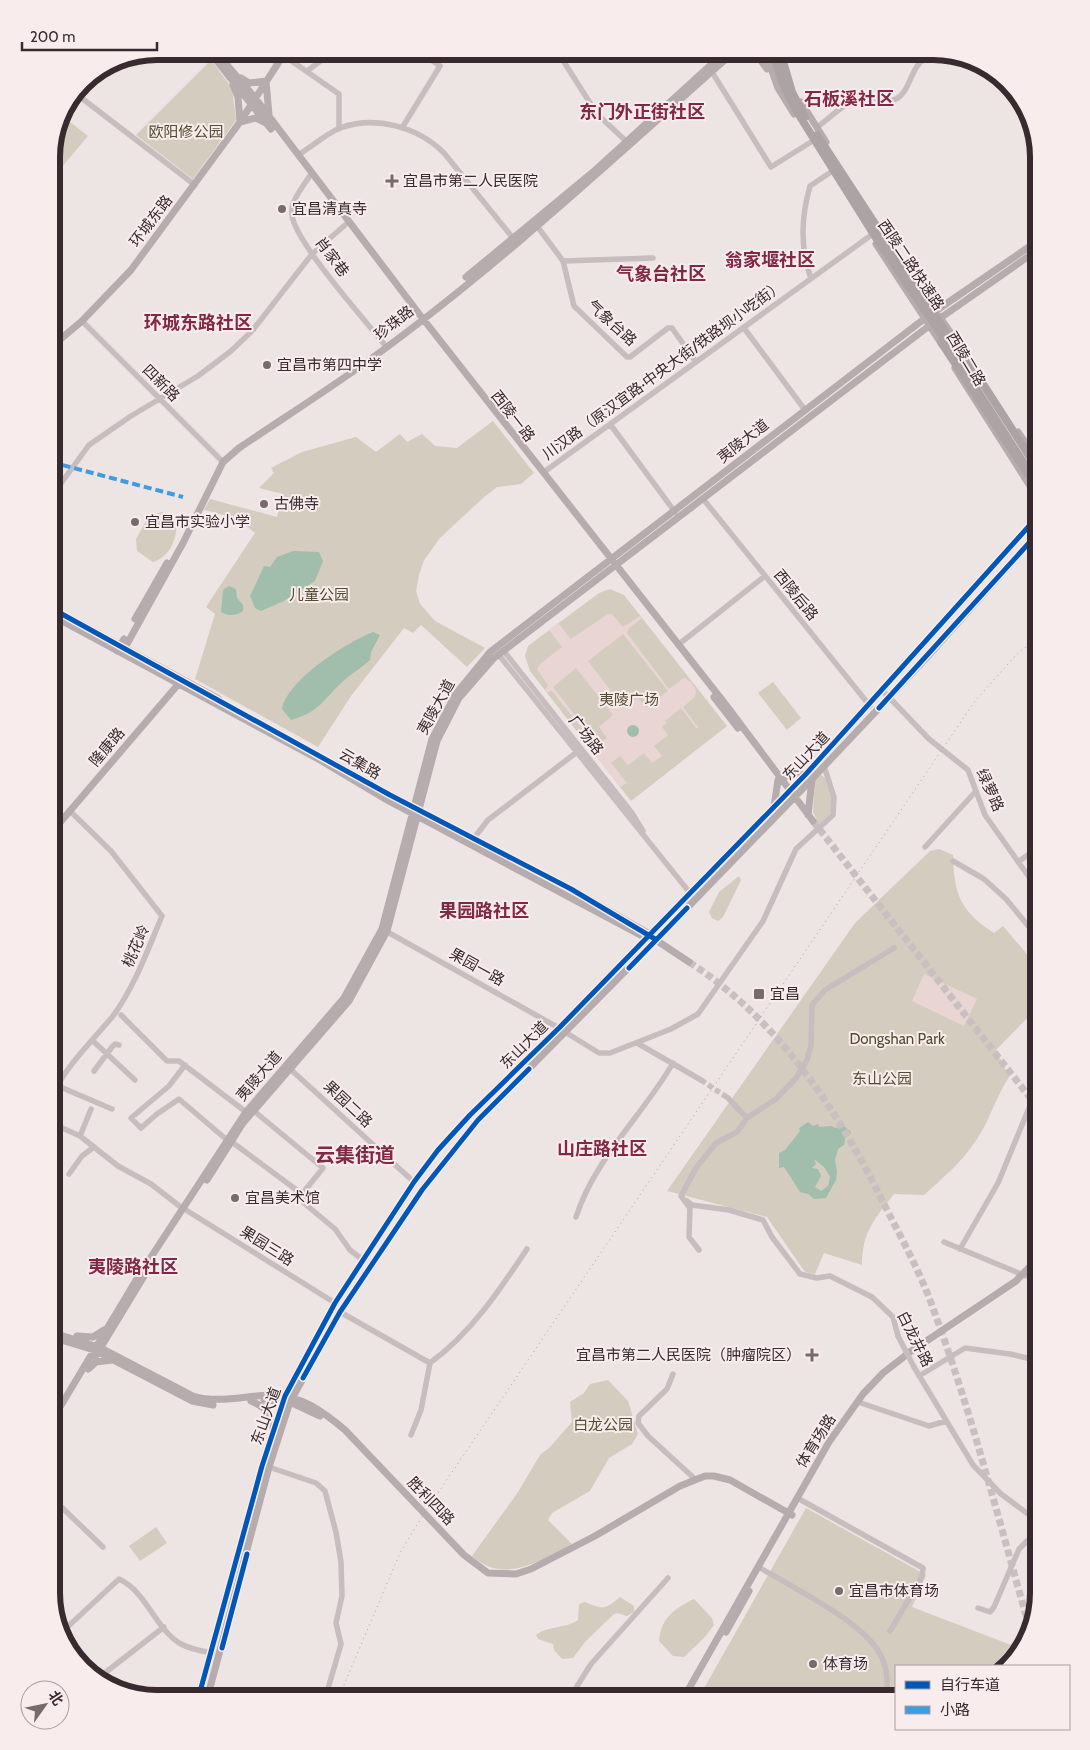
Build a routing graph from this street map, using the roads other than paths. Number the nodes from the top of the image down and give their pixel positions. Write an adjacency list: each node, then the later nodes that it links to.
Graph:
1 (217, 60): 20 (main road, 西陵一路)
2 (221, 60): 20 (main road, 西陵一路)
3 (280, 60): 21 (main road, 环城东路)
4 (293, 60): 18 (street)
5 (322, 60): 18 (street)
6 (431, 60): 28 (street)
7 (563, 60): 30 (street)
8 (716, 60): 30 (main road, 珍珠路)
9 (725, 60): 17 (main road, 珍珠路)
10 (726, 60): 17 (main road)
11 (759, 60): 22 (main road)
12 (768, 60): 22 (main road, 西陵二路)
13 (775, 60): 66 (highway, 西陵二路快速路, bridge)
14 (783, 60): 53 (highway, 西陵二路快速路, bridge)
15 (784, 60): 27 (main road, 西陵二路)
16 (924, 60): 27 (street)
17 (720, 64): 19 (main road, 珍珠路)
18 (307, 71): 29 (street)
19 (712, 72): 31 (street); 37 (main road, 珍珠路)
20 (233, 77): 21 (main road); 24 (main road, 西陵一路); 25 (main road)
21 (266, 81): 24 (main road, 环城东路); 26 (main road)
22 (778, 88): 31 (main road, 西陵二路)
23 (81, 97): 35 (street)
24 (254, 102): 25 (main road, 环城东路); 26 (main road, 西陵一路)
25 (240, 122): 26 (main road); 35 (main road, 环城东路)
26 (269, 122): 32 (main road, 西陵一路); 34 (main road, 西陵一路)
27 (816, 127): 46 (main road, 西陵二路)
28 (402, 128): 29 (street); 39 (street)
29 (339, 129): 32 (street)
30 (626, 142): 39 (main road, 珍珠路)
31 (811, 142): 33 (main road, 西陵二路)
32 (298, 155): 47 (main road, 西陵一路)
33 (831, 172): 38 (main road, 西陵二路); 45 (street)
34 (309, 178): 36 (main road, 西陵一路); 41 (street, 肖家巷)
35 (195, 184): 50 (main road, 环城东路)
36 (345, 225): 41 (street); 47 (main road, 西陵一路)
37 (536, 226): 44 (street, 气象台路); 47 (main road, 珍珠路)
38 (870, 236): 45 (street, 川汉路（原汉宜路·中央大街/铁路坝小吃街）); 49 (main road, 西陵二路)
39 (513, 238): 47 (main road, 珍珠路)
40 (1030, 246): 46 (main road, 夷陵大道)
41 (312, 254): 56 (street, 肖家巷); 58 (street)
42 (1030, 255): 48 (main road, 夷陵大道)
43 (653, 258): 44 (street)
44 (563, 261): 57 (street, 气象台路)
45 (811, 279): 52 (street, 川汉路（原汉宜路·中央大街/铁路坝小吃街）)
46 (936, 311): 48 (main road, 西陵二路); 49 (main road, 夷陵大道)
47 (420, 318): 56 (main road, 珍珠路); 63 (main road, 珍珠路); 65 (main road, 西陵一路); 74 (main road, 西陵一路)
48 (941, 318): 51 (main road, 夷陵大道); 61 (main road, 西陵二路)
49 (924, 319): 51 (main road, 西陵二路); 59 (main road, 夷陵大道)
50 (82, 320): 54 (main road, 环城东路); 58 (street, 四新路)
51 (929, 326): 55 (main road, 西陵二路); 70 (main road, 夷陵大道)
52 (744, 328): 57 (street, 川汉路（原汉宜路·中央大街/铁路坝小吃街）); 59 (street)
53 (949, 337): 62 (highway); 64 (highway, 西陵二路快速路)
54 (60, 339)
55 (941, 342): 67 (highway, bridge); 69 (main road, 西陵二路)
56 (384, 344): 63 (main road, 珍珠路)
57 (696, 362): 60 (street, 川汉路（原汉宜路·中央大街/铁路坝小吃街）)
58 (159, 399): 63 (street, 四新路); 68 (street)
59 (805, 410): 71 (main road, 夷陵大道)
60 (610, 424): 65 (street, 川汉路（原汉宜路·中央大街/铁路坝小吃街）); 71 (street)
61 (1030, 449)
62 (1030, 458)
63 (221, 461): 79 (main road, 珍珠路)
64 (1030, 464)
65 (544, 472): 74 (main road, 西陵一路)
66 (1030, 475)
67 (1030, 476)
68 (60, 484)
69 (1030, 486)
70 (704, 500): 74 (main road, 夷陵大道); 75 (street, 西陵后路)
71 (675, 512): 74 (main road, 夷陵大道)
72 (1030, 526): 82 (main road, 东山大道)
73 (1030, 542): 83 (main road, 东山大道)
74 (612, 564): 78 (main road, 西陵一路); 80 (main road, 夷陵大道); 88 (main road, 西陵一路); 93 (main road, 夷陵大道)
75 (765, 576): 78 (street); 84 (street, 西陵后路)
76 (60, 613): 79 (main road, 云集路)
77 (60, 619): 79 (main road, 云集路)
78 (678, 645): 88 (main road, 西陵一路)
79 (121, 649): 81 (main road, 云集路)
80 (501, 652): 85 (street, 广场路); 93 (main road, 夷陵大道); 96 (street, 广场路)
81 (178, 680): 92 (main road, 隆康路); 93 (main road, 云集路); 94 (main road, 隆康路)
82 (883, 691): 83 (street, 绿萝路); 84 (main road, 东山大道)
83 (889, 697): 86 (main road, 东山大道); 89 (street, 绿萝路)
84 (870, 706): 87 (main road, 东山大道)
85 (577, 752): 96 (street, 广场路); 97 (street)
86 (824, 766): 87 (main road, 东山大道); 113 (street, 果园一路)
87 (809, 776): 88 (main road); 90 (main road, 东山大道); 90 (main road, 西陵一路)
88 (779, 778): 90 (main road, 西陵一路); 91 (main road)
89 (976, 791): 98 (street); 101 (street, 绿萝路)
90 (791, 793): 91 (main road, 东山大道); 107 (main road, 东山大道)
91 (774, 807): 103 (main road, 东山大道)
92 (70, 811): 95 (main road, 隆康路); 112 (street, 桃花岭)
93 (416, 811): 97 (main road, 云集路); 105 (main road, 夷陵大道); 106 (main road, 云集路)
94 (60, 816)
95 (60, 822)
96 (646, 837): 103 (street, 广场路)
97 (474, 838): 106 (main road, 云集路)
98 (925, 847)
99 (1030, 853): 101 (street)
100 (953, 861): 104 (street)
101 (1018, 862): 102 (street, 绿萝路)
102 (1030, 879)
103 (690, 893): 106 (main road, 东山大道)
104 (1030, 928)
105 (384, 930): 111 (street, 果园一路); 118 (main road, 夷陵大道)
106 (648, 936): 107 (main road, 云集路); 111 (main road, 东山大道)
107 (656, 940): 109 (main road, 云集路); 111 (main road, 东山大道)
108 (894, 948): 130 (street)
109 (689, 962)
110 (121, 1015): 117 (street)
111 (562, 1030): 113 (street, 果园一路); 136 (main road, 东山大道); 150 (main road, 东山大道)
112 (93, 1040): 115 (street); 122 (street, 桃花岭)
113 (636, 1043): 116 (street)
114 (119, 1045): 115 (street)
115 (106, 1053): 119 (street); 120 (street)
116 (673, 1063): 121 (street); 140 (street)
117 (185, 1066): 129 (street); 133 (street)
118 (289, 1067): 128 (main road, 夷陵大道); 129 (main road, 夷陵大道); 136 (street, 果园二路)
119 (94, 1071)
120 (135, 1080)
121 (702, 1080)
122 (60, 1083)
123 (60, 1087): 127 (street)
124 (728, 1098): 130 (street)
125 (1030, 1107): 143 (street)
126 (91, 1109): 132 (street)
127 (112, 1109)
128 (254, 1111): 133 (main road, 夷陵大道); 137 (street)
129 (246, 1112): 133 (main road, 夷陵大道)
130 (747, 1118): 138 (street)
131 (60, 1127): 132 (street, 果园三路)
132 (80, 1136): 134 (street, 果园三路)
133 (230, 1141): 137 (street); 139 (main road, 夷陵大道)
134 (94, 1147): 135 (street); 139 (street, 果园三路)
135 (69, 1174)
136 (414, 1182): 145 (main road, 东山大道)
137 (302, 1194): 145 (street)
138 (681, 1196): 144 (street); 165 (street, 白龙井路, bridge)
139 (184, 1209): 149 (street, 果园三路); 151 (main road, 夷陵大道); 154 (main road, 夷陵大道)
140 (576, 1217)
141 (944, 1242): 143 (street)
142 (527, 1249): 162 (street)
143 (960, 1249): 148 (street)
144 (699, 1250)
145 (363, 1260): 149 (main road, 东山大道)
146 (1030, 1268): 148 (main road, 体育场路)
147 (1030, 1270): 148 (main road, 体育场路)
148 (1024, 1275): 168 (main road, 体育场路)
149 (335, 1302): 158 (main road, 东山大道)
150 (340, 1312): 161 (main road, 东山大道); 162 (street)
151 (108, 1326): 153 (main road); 157 (main road, 夷陵大道)
152 (60, 1334): 153 (main road, 胜利四路)
153 (68, 1335): 157 (main road, 胜利四路)
154 (108, 1335): 157 (main road, 夷陵大道); 159 (main road)
155 (60, 1339): 156 (main road, 胜利四路)
156 (77, 1344): 157 (main road, 胜利四路); 163 (main road)
157 (97, 1349): 159 (main road, 胜利四路); 163 (main road, 夷陵大道)
158 (306, 1353): 166 (main road); 167 (main road, 东山大道)
159 (114, 1357): 163 (main road); 166 (main road, 胜利四路)
160 (1030, 1359): 165 (street)
161 (311, 1363): 167 (main road, 东山大道); 170 (main road)
162 (430, 1363): 175 (street)
163 (85, 1368): 169 (main road, 夷陵大道); 171 (main road, 夷陵大道)
164 (673, 1374): 177 (street)
165 (919, 1376): 173 (street, 白龙井路)
166 (253, 1399): 167 (main road, 胜利四路); 174 (main road)
167 (288, 1399): 170 (main road, 胜利四路); 172 (main road, 东山大道); 174 (main road, 东山大道)
168 (860, 1403): 173 (street); 178 (main road, 体育场路); 181 (main road, 体育场路)
169 (60, 1408)
170 (311, 1409): 172 (main road); 177 (main road, 胜利四路); 181 (main road, 胜利四路)
171 (60, 1412)
172 (285, 1418): 176 (main road, 东山大道)
173 (946, 1421): 180 (street, 白龙井路)
174 (272, 1433): 190 (main road, 东山大道)
175 (411, 1435)
176 (269, 1467): 192 (main road, 东山大道); 193 (street)
177 (695, 1479): 181 (main road, 胜利四路)
178 (801, 1500): 181 (main road, 体育场路); 189 (street)
179 (60, 1506): 183 (street)
180 (1030, 1515)
181 (789, 1516): 184 (main road, 体育场路); 195 (main road, 体育场路)
182 (1030, 1541): 186 (street)
183 (103, 1547)
184 (762, 1569): 196 (main road, 体育场路); 197 (street)
185 (668, 1578): 194 (street)
186 (978, 1608)
187 (164, 1627): 188 (street); 190 (street); 191 (street)
188 (67, 1628)
189 (890, 1631)
190 (212, 1653): 192 (main road, 东山大道)
191 (103, 1674)
192 (206, 1688)
193 (328, 1690)
194 (574, 1690)
195 (687, 1690)
196 (691, 1690)
197 (886, 1690)

